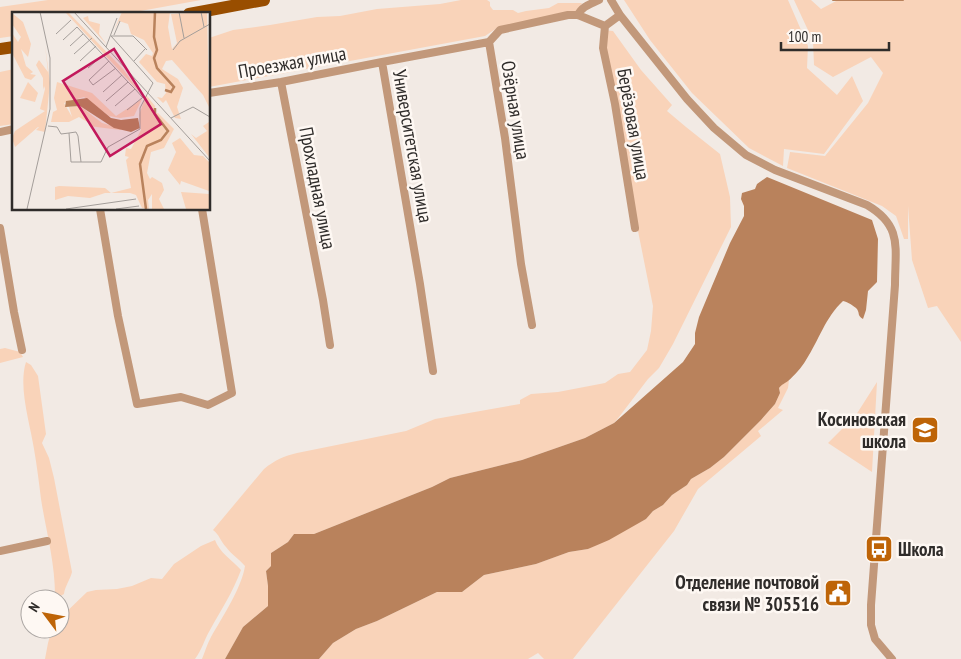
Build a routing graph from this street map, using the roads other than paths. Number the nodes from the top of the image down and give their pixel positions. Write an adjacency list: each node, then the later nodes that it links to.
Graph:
1 (264, 0): 4 (main road)
2 (599, 0): 5 (street)
3 (611, 0): 6 (street)
4 (200, 12)
5 (578, 15): 7 (street); 8 (street, Озёрная улица)
6 (620, 15): 7 (street); 22 (street)
7 (604, 26): 15 (street, Берёзовая улица)
8 (489, 42): 9 (street, Университетская улица); 16 (street, Озёрная улица)
9 (382, 62): 10 (street, Проезжая улица); 19 (street, Университетская улица)
10 (281, 82): 11 (street, Проезжая улица); 17 (street, Прохладная улица)
11 (210, 93)
12 (100, 210): 13 (street)
13 (202, 210)
14 (0, 228): 18 (street)
15 (635, 228)
16 (532, 325)
17 (330, 345)
18 (22, 350)
19 (433, 371)
20 (47, 541): 21 (street)
21 (0, 551)
22 (892, 659)

